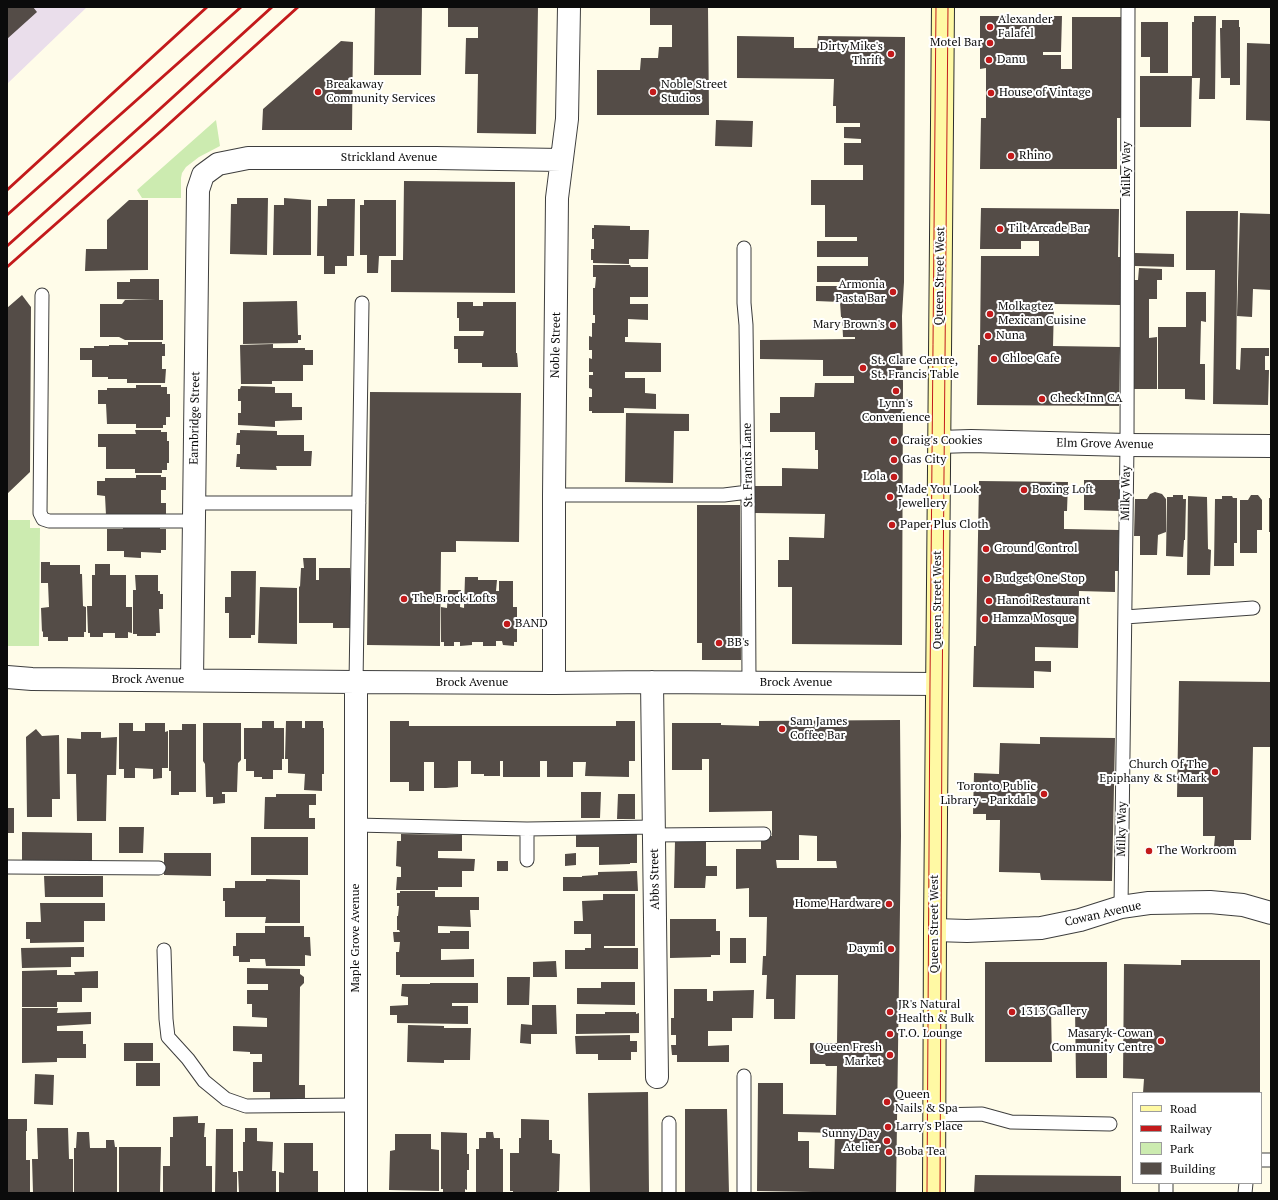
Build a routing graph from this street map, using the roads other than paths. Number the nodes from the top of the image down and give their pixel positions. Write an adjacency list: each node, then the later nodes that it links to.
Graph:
1 (569, 7): 4 (street, Noble Street)
2 (943, 7): 9 (main road, Queen Street West)
3 (1128, 7): 10 (lane, Milky Way)
4 (561, 160): 5 (street, Strickland Avenue); 13 (street, Noble Street)
5 (218, 164): 15 (street, Earnbridge Street)
6 (744, 248): 12 (lane, St. Francis Lane)
7 (42, 295): 15 (lane)
8 (362, 303): 14 (lane)
9 (938, 442): 10 (street, Elm Grove Avenue); 24 (main road, Queen Street West)
10 (1127, 445): 11 (street, Elm Grove Avenue); 17 (lane, Milky Way)
11 (1271, 446)
12 (748, 492): 13 (lane); 22 (lane, St. Francis Lane)
13 (554, 495): 23 (street, Noble Street)
14 (359, 504): 15 (lane); 20 (lane)
15 (194, 512): 19 (street, Earnbridge Street)
16 (1253, 608): 17 (lane)
17 (1125, 617): 32 (lane, Milky Way)
18 (7, 677): 19 (street, Brock Avenue)
19 (192, 680): 20 (street, Brock Avenue)
20 (356, 682): 23 (street, Brock Avenue); 25 (street, Maple Grove Avenue)
21 (652, 682): 22 (street, Brock Avenue); 23 (street, Brock Avenue); 27 (street, Abbs Street)
22 (749, 682): 24 (street, Brock Avenue)
23 (554, 683)
24 (937, 684): 34 (main road, Queen Street West)
25 (356, 825): 26 (lane); 38 (street, Maple Grove Avenue)
26 (527, 829): 27 (lane); 29 (lane)
27 (654, 831): 28 (lane); 37 (street, Abbs Street)
28 (764, 834)
29 (527, 860)
30 (7, 867): 31 (lane)
31 (159, 868)
32 (1121, 907): 33 (street, Cowan Avenue); 34 (street, Cowan Avenue)
33 (1271, 913)
34 (934, 930): 39 (main road, Queen Street West)
35 (164, 950): 38 (lane)
36 (744, 1076): 44 (lane)
37 (657, 1077)
38 (356, 1105): 42 (street, Maple Grove Avenue)
39 (934, 1115): 41 (lane); 45 (main road, Queen Street West)
40 (669, 1123): 43 (lane)
41 (1110, 1124)
42 (356, 1193)
43 (669, 1193)
44 (744, 1193)
45 (934, 1193)

